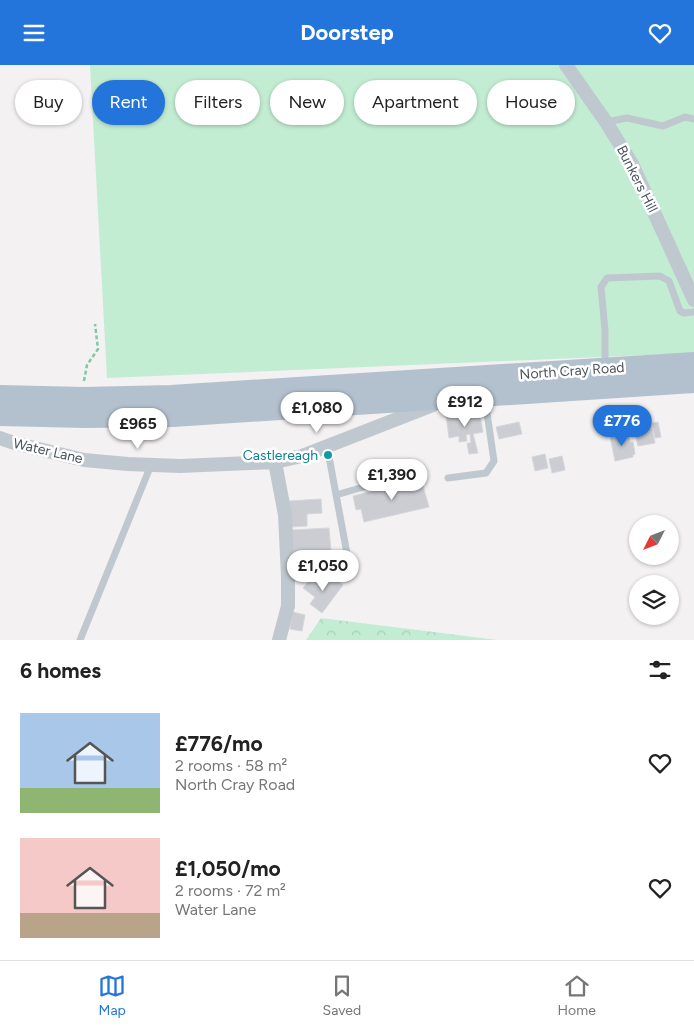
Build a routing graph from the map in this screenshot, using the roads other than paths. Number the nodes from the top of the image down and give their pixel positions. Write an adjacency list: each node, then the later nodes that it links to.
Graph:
1 (566, 65): 3 (street, Bunkers Hill)
2 (694, 119): 3 (lane)
3 (606, 122): 4 (street, Bunkers Hill)
4 (694, 301)
5 (694, 312): 7 (lane)
6 (694, 363): 7 (main road, North Cray Road)
7 (605, 369): 9 (main road, North Cray Road)
8 (694, 382): 10 (main road, North Cray Road)
9 (0, 396)
10 (485, 396): 11 (main road, North Cray Road); 18 (lane)
11 (450, 398): 12 (main road, North Cray Road); 14 (street, Water Lane)
12 (0, 415)
13 (0, 438): 16 (street, Water Lane)
14 (327, 446): 15 (street, Water Lane); 19 (lane)
15 (275, 462): 16 (street, Water Lane); 22 (street)
16 (151, 465): 21 (lane)
17 (408, 474): 19 (lane)
18 (448, 478)
19 (336, 495): 20 (lane)
20 (348, 559)
21 (80, 640)
22 (279, 640)

